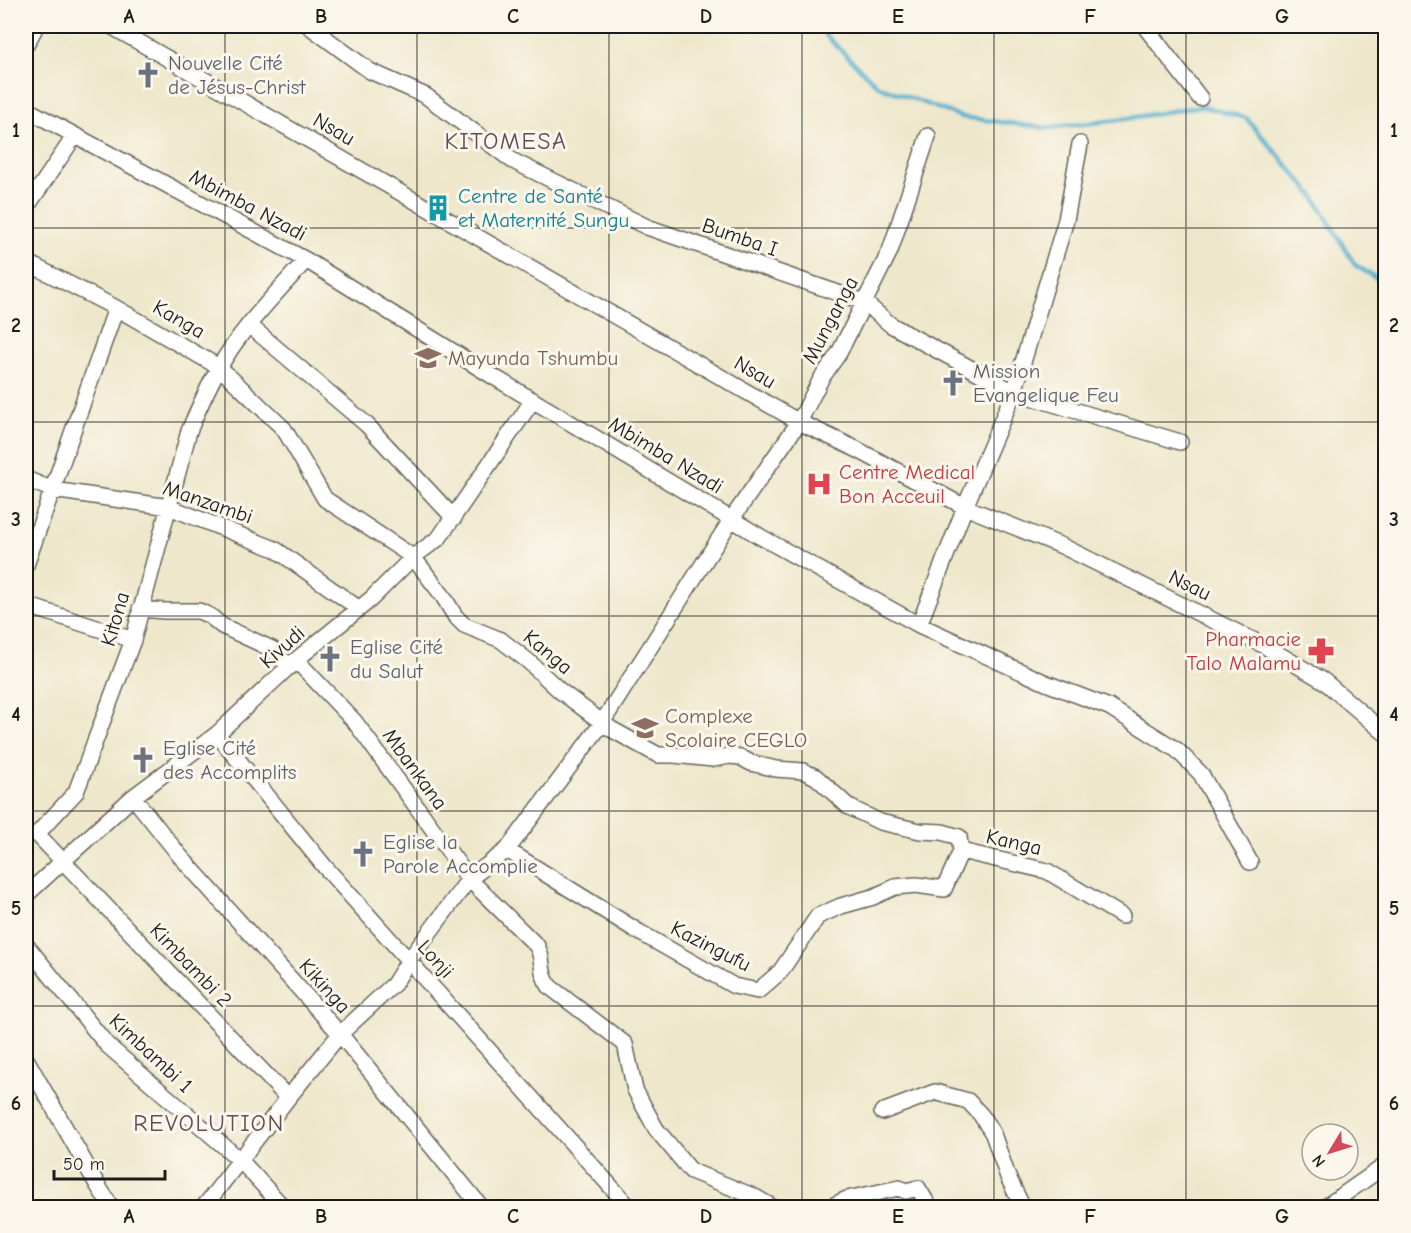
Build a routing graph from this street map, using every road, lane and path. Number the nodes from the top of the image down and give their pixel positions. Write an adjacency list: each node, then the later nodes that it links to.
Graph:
1 (36, 26): 5 (street)
2 (111, 26): 20 (street, Nsau)
3 (309, 26): 14 (street, Bumba I)
4 (1149, 26): 6 (street)
5 (26, 44)
6 (1200, 98)
7 (26, 110): 9 (street, Mbimba Nzadi)
8 (928, 136): 14 (street, Munganga)
9 (74, 137): 11 (street); 12 (street, Mbimba Nzadi)
10 (1080, 144): 18 (street)
11 (26, 208)
12 (306, 260): 16 (street, Kitona); 19 (street, Mbimba Nzadi)
13 (26, 262): 15 (street, Kanga)
14 (864, 302): 18 (street, Bumba I); 20 (street, Munganga)
15 (116, 308): 17 (street, Kanga); 23 (street)
16 (249, 325): 17 (street, Kitona); 26 (street)
17 (219, 367): 24 (street, Kitona); 28 (street, Kanga)
18 (1014, 392): 21 (street, Bumba I); 25 (street)
19 (533, 400): 26 (street, Kivudi); 27 (street, Mbimba Nzadi)
20 (799, 422): 25 (street, Nsau); 27 (street, Munganga)
21 (1180, 442)
22 (26, 479): 23 (street, Manzambi)
23 (53, 489): 24 (street, Manzambi); 29 (street)
24 (169, 507): 31 (street, Manzambi); 32 (street, Kitona)
25 (965, 507): 33 (street); 38 (street, Nsau)
26 (454, 518): 28 (street, Kivudi)
27 (731, 520): 33 (street, Mbimba Nzadi); 36 (street, Munganga)
28 (413, 557): 31 (street, Kivudi); 36 (street, Kanga)
29 (26, 565)
30 (26, 605): 34 (street)
31 (358, 608): 35 (street, Kivudi)
32 (140, 609): 34 (street, Kitona); 35 (street, Mbankana)
33 (919, 625): 43 (street, Mbimba Nzadi)
34 (133, 640): 42 (street, Kitona)
35 (293, 664): 37 (street, Kivudi); 44 (street, Mbankana)
36 (603, 722): 40 (street, Munganga); 41 (street, Kanga)
37 (217, 734): 39 (street, Kivudi); 48 (street, Lonji)
38 (1386, 734)
39 (133, 797): 42 (street, Kivudi); 49 (street, Kikinga)
40 (507, 850): 41 (street, Kazingufu); 44 (street, Munganga)
41 (960, 851): 46 (street, Kanga)
42 (62, 862): 45 (street, Kivudi); 51 (street, Kimbambi 2)
43 (1250, 862)
44 (469, 879): 48 (street, Munganga); 60 (street, Mbankana)
45 (26, 895)
46 (1122, 915)
47 (26, 945): 53 (street, Kimbambi 1)
48 (409, 960): 49 (street, Munganga); 59 (street, Lonji)
49 (340, 1034): 51 (street, Munganga); 58 (street, Kikinga)
50 (26, 1059): 55 (street)
51 (288, 1098): 53 (street, Munganga)
52 (882, 1112): 63 (street)
53 (240, 1160): 56 (street, Munganga); 57 (street, Kimbambi 1)
54 (1386, 1165): 64 (street)
55 (112, 1208)
56 (203, 1208)
57 (284, 1208)
58 (482, 1208)
59 (630, 1208)
60 (774, 1208)
61 (828, 1208): 62 (street)
62 (930, 1208)
63 (1023, 1208)
64 (1324, 1208)

